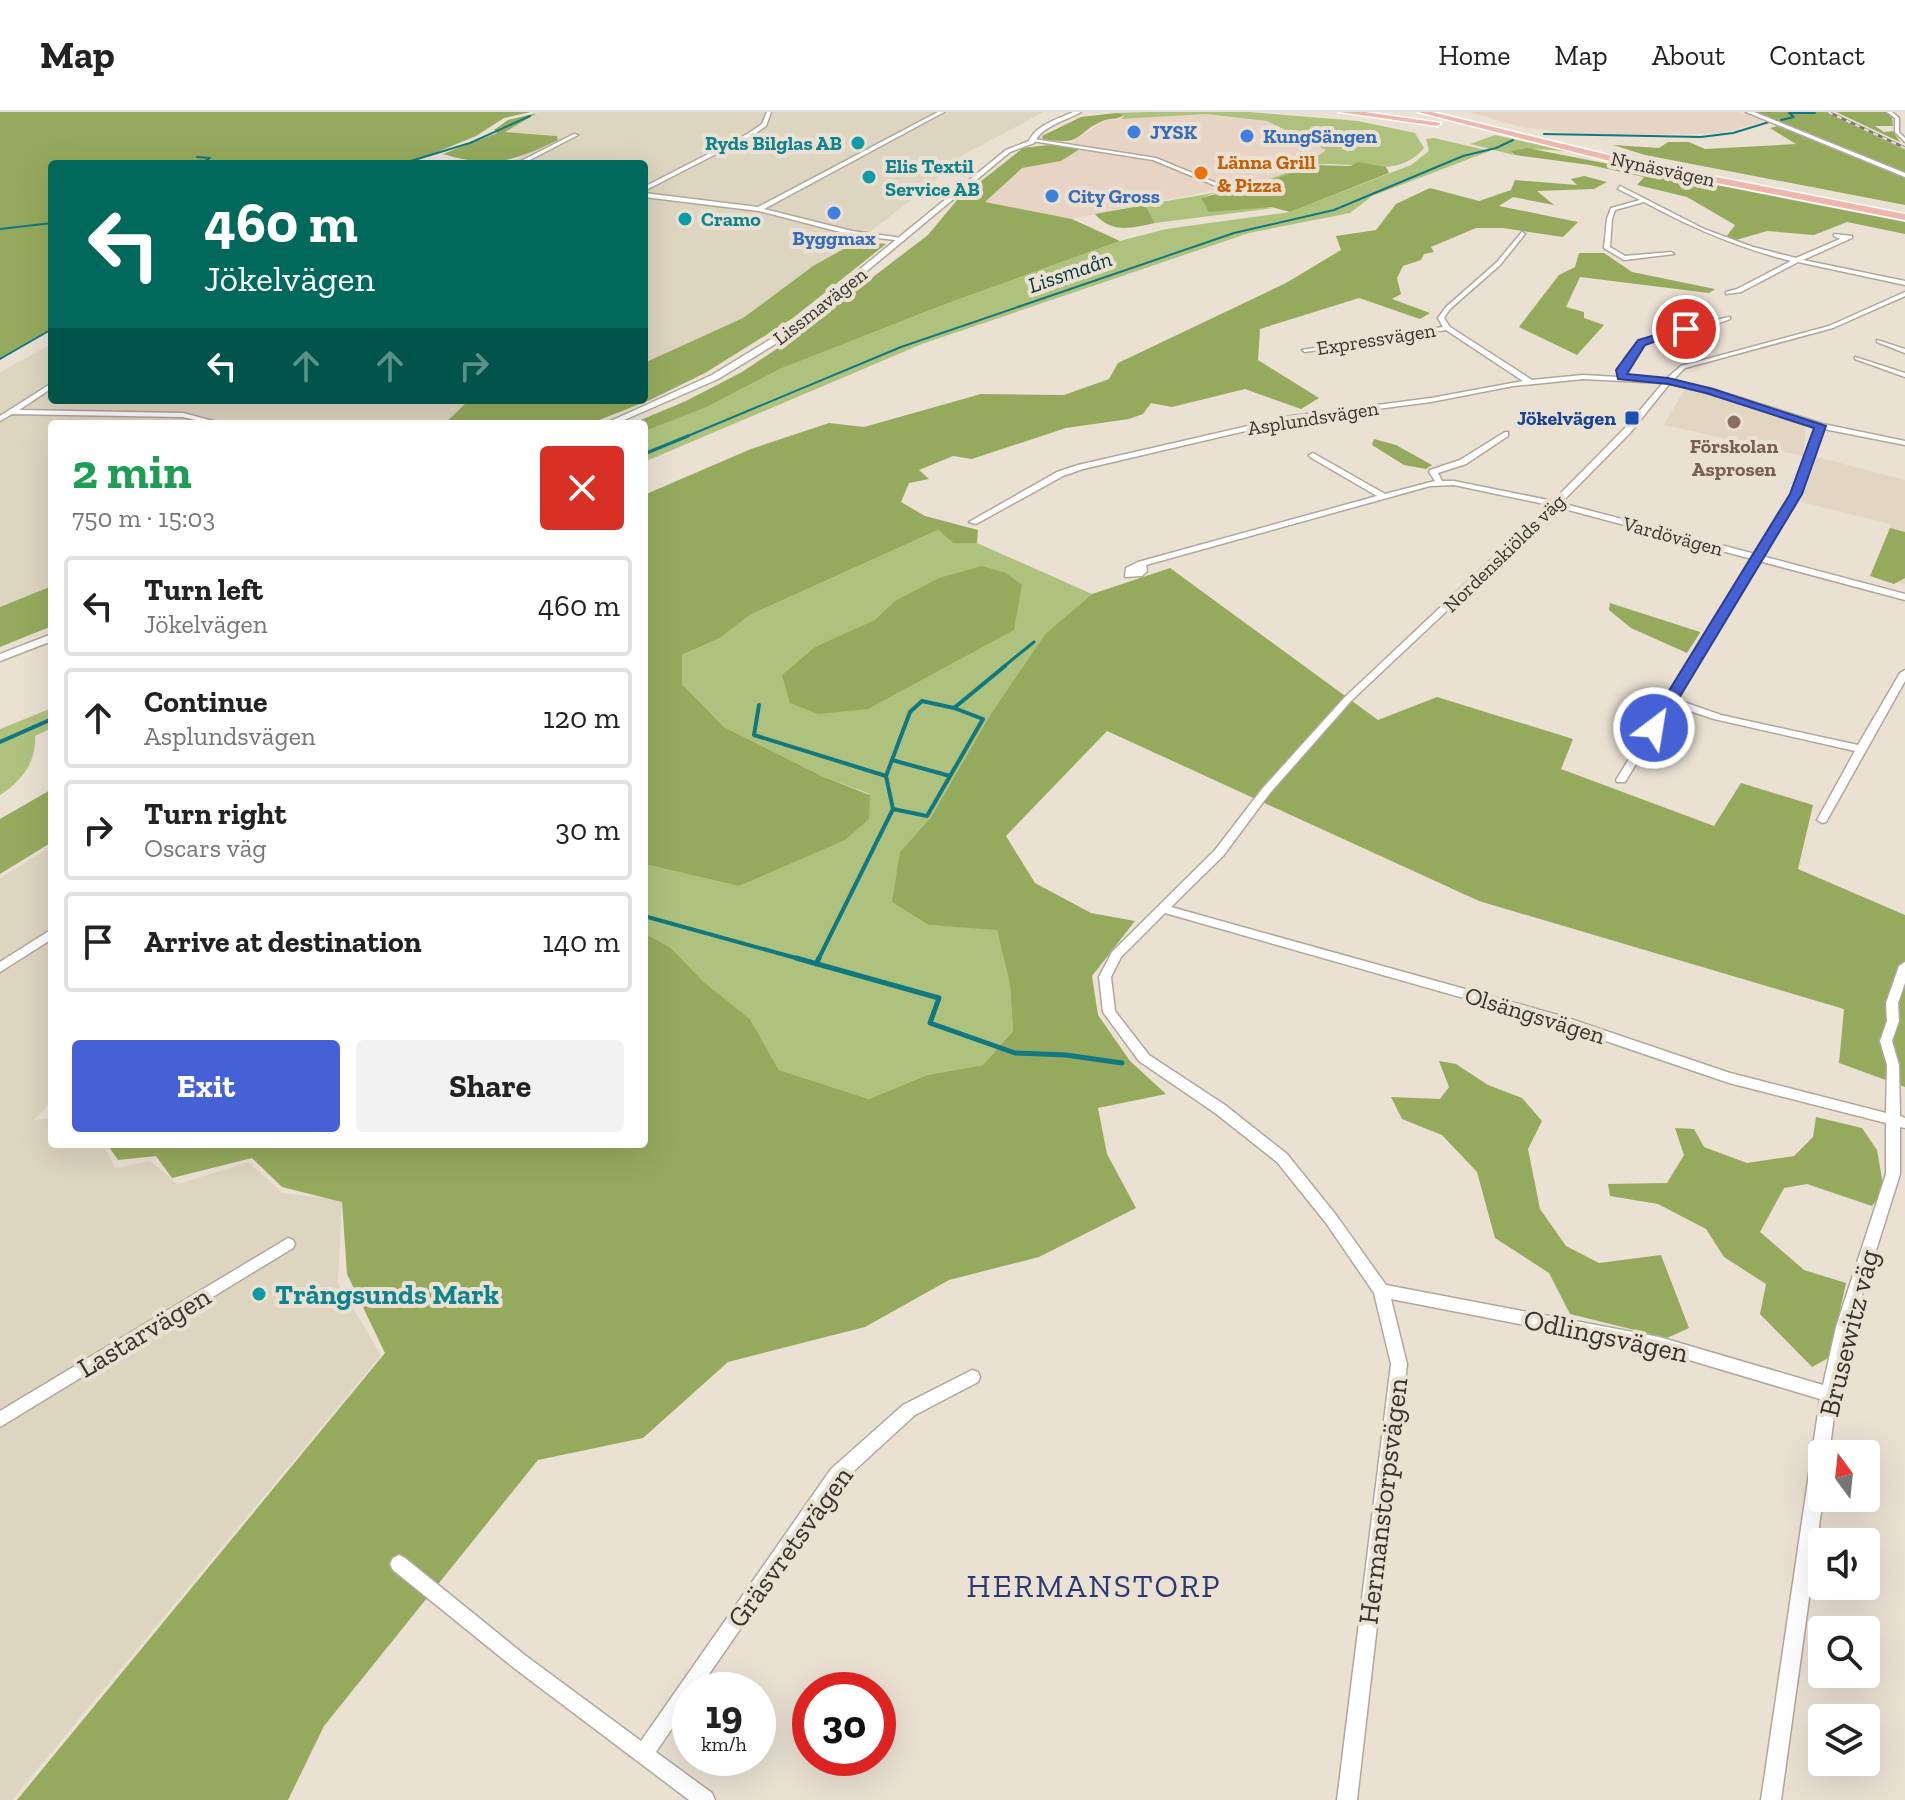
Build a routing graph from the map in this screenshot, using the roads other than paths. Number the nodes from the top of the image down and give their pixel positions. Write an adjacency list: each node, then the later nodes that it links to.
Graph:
1 (769, 112): 22 (street)
2 (942, 112): 25 (street)
3 (1065, 112): 13 (street, Lissmavägen)
4 (1078, 112): 14 (street, Lissmavägen)
5 (1343, 112): 16 (highway)
6 (1422, 112): 16 (highway, Nynäsvägen)
7 (1439, 112): 26 (highway, Nynäsvägen)
8 (1746, 112): 19 (street)
9 (1889, 112): 10 (street)
10 (1897, 118): 11 (street); 15 (street)
11 (1905, 118)
12 (576, 135): 18 (street)
13 (1022, 139): 14 (street, Lissmavägen); 17 (street, Lissmavägen); 17 (street, Lissmavägen)
14 (1032, 141): 20 (street)
15 (1905, 141)
16 (1537, 142): 26 (highway, Nynäsvägen)
17 (1008, 151): 29 (street, Lissmavägen)
18 (527, 160)
19 (1905, 175)
20 (1223, 187)
21 (1620, 188): 24 (street)
22 (648, 190)
23 (648, 193): 25 (street)
24 (1646, 200): 30 (street); 31 (street)
25 (759, 209): 29 (street)
26 (1905, 215)
27 (1522, 234): 36 (street)
28 (1843, 239): 31 (street)
29 (902, 240): 49 (street, Lissmavägen)
30 (1671, 254)
31 (1797, 260): 32 (street); 33 (street)
32 (1905, 283)
33 (1728, 293)
34 (1905, 294): 43 (street, Nordenskiölds väg)
35 (1728, 318): 42 (street)
36 (1447, 328): 38 (street, Expressvägen); 44 (street)
37 (1879, 341): 39 (street)
38 (1305, 350)
39 (1905, 351)
40 (1857, 358): 41 (street)
41 (1905, 375)
42 (1621, 377): 43 (street, Asplundsvägen); 44 (street, Asplundsvägen)
43 (1668, 381): 50 (street); 56 (street, Nordenskiölds väg)
44 (1530, 382): 57 (street, Asplundsvägen)
45 (48, 388): 46 (street)
46 (10, 412): 47 (street); 48 (street)
47 (0, 419)
48 (204, 420)
49 (617, 420)
50 (1821, 426): 52 (street); 58 (street)
51 (1505, 434): 54 (street, Vardövägen)
52 (1905, 443)
53 (1313, 455): 55 (street)
54 (1439, 482): 55 (street, Vardövägen); 56 (street, Vardövägen)
55 (1382, 496): 59 (street, Vardövägen)
56 (1555, 504): 58 (street, Vardövägen); 68 (street, Nordenskiölds väg)
57 (973, 522)
58 (1758, 559): 60 (street, Vardövägen); 64 (street)
59 (1141, 564)
60 (1905, 597)
61 (48, 639): 62 (street)
62 (0, 658)
63 (1905, 673): 65 (street)
64 (1670, 701): 65 (street); 66 (street)
65 (1861, 749): 67 (street)
66 (1621, 780)
67 (1822, 820)
68 (1165, 909): 72 (street, Olsängsvägen); 74 (street, Hermanstorpsvägen)
69 (48, 936): 71 (street)
70 (1905, 966): 72 (street, Brusewitz väg)
71 (0, 968)
72 (1899, 1122): 76 (street, Brusewitz väg)
73 (288, 1244): 77 (street, Lastarvägen)
74 (1381, 1291): 76 (street, Odlingsvägen); 81 (street, Hermanstorpsvägen)
75 (972, 1377): 79 (street, Gräsvretsvägen)
76 (1829, 1394): 82 (street, Brusewitz väg)
77 (0, 1420)
78 (399, 1564): 79 (street)
79 (643, 1754): 80 (street)
80 (705, 1800)
81 (1347, 1800)
82 (1771, 1800)

